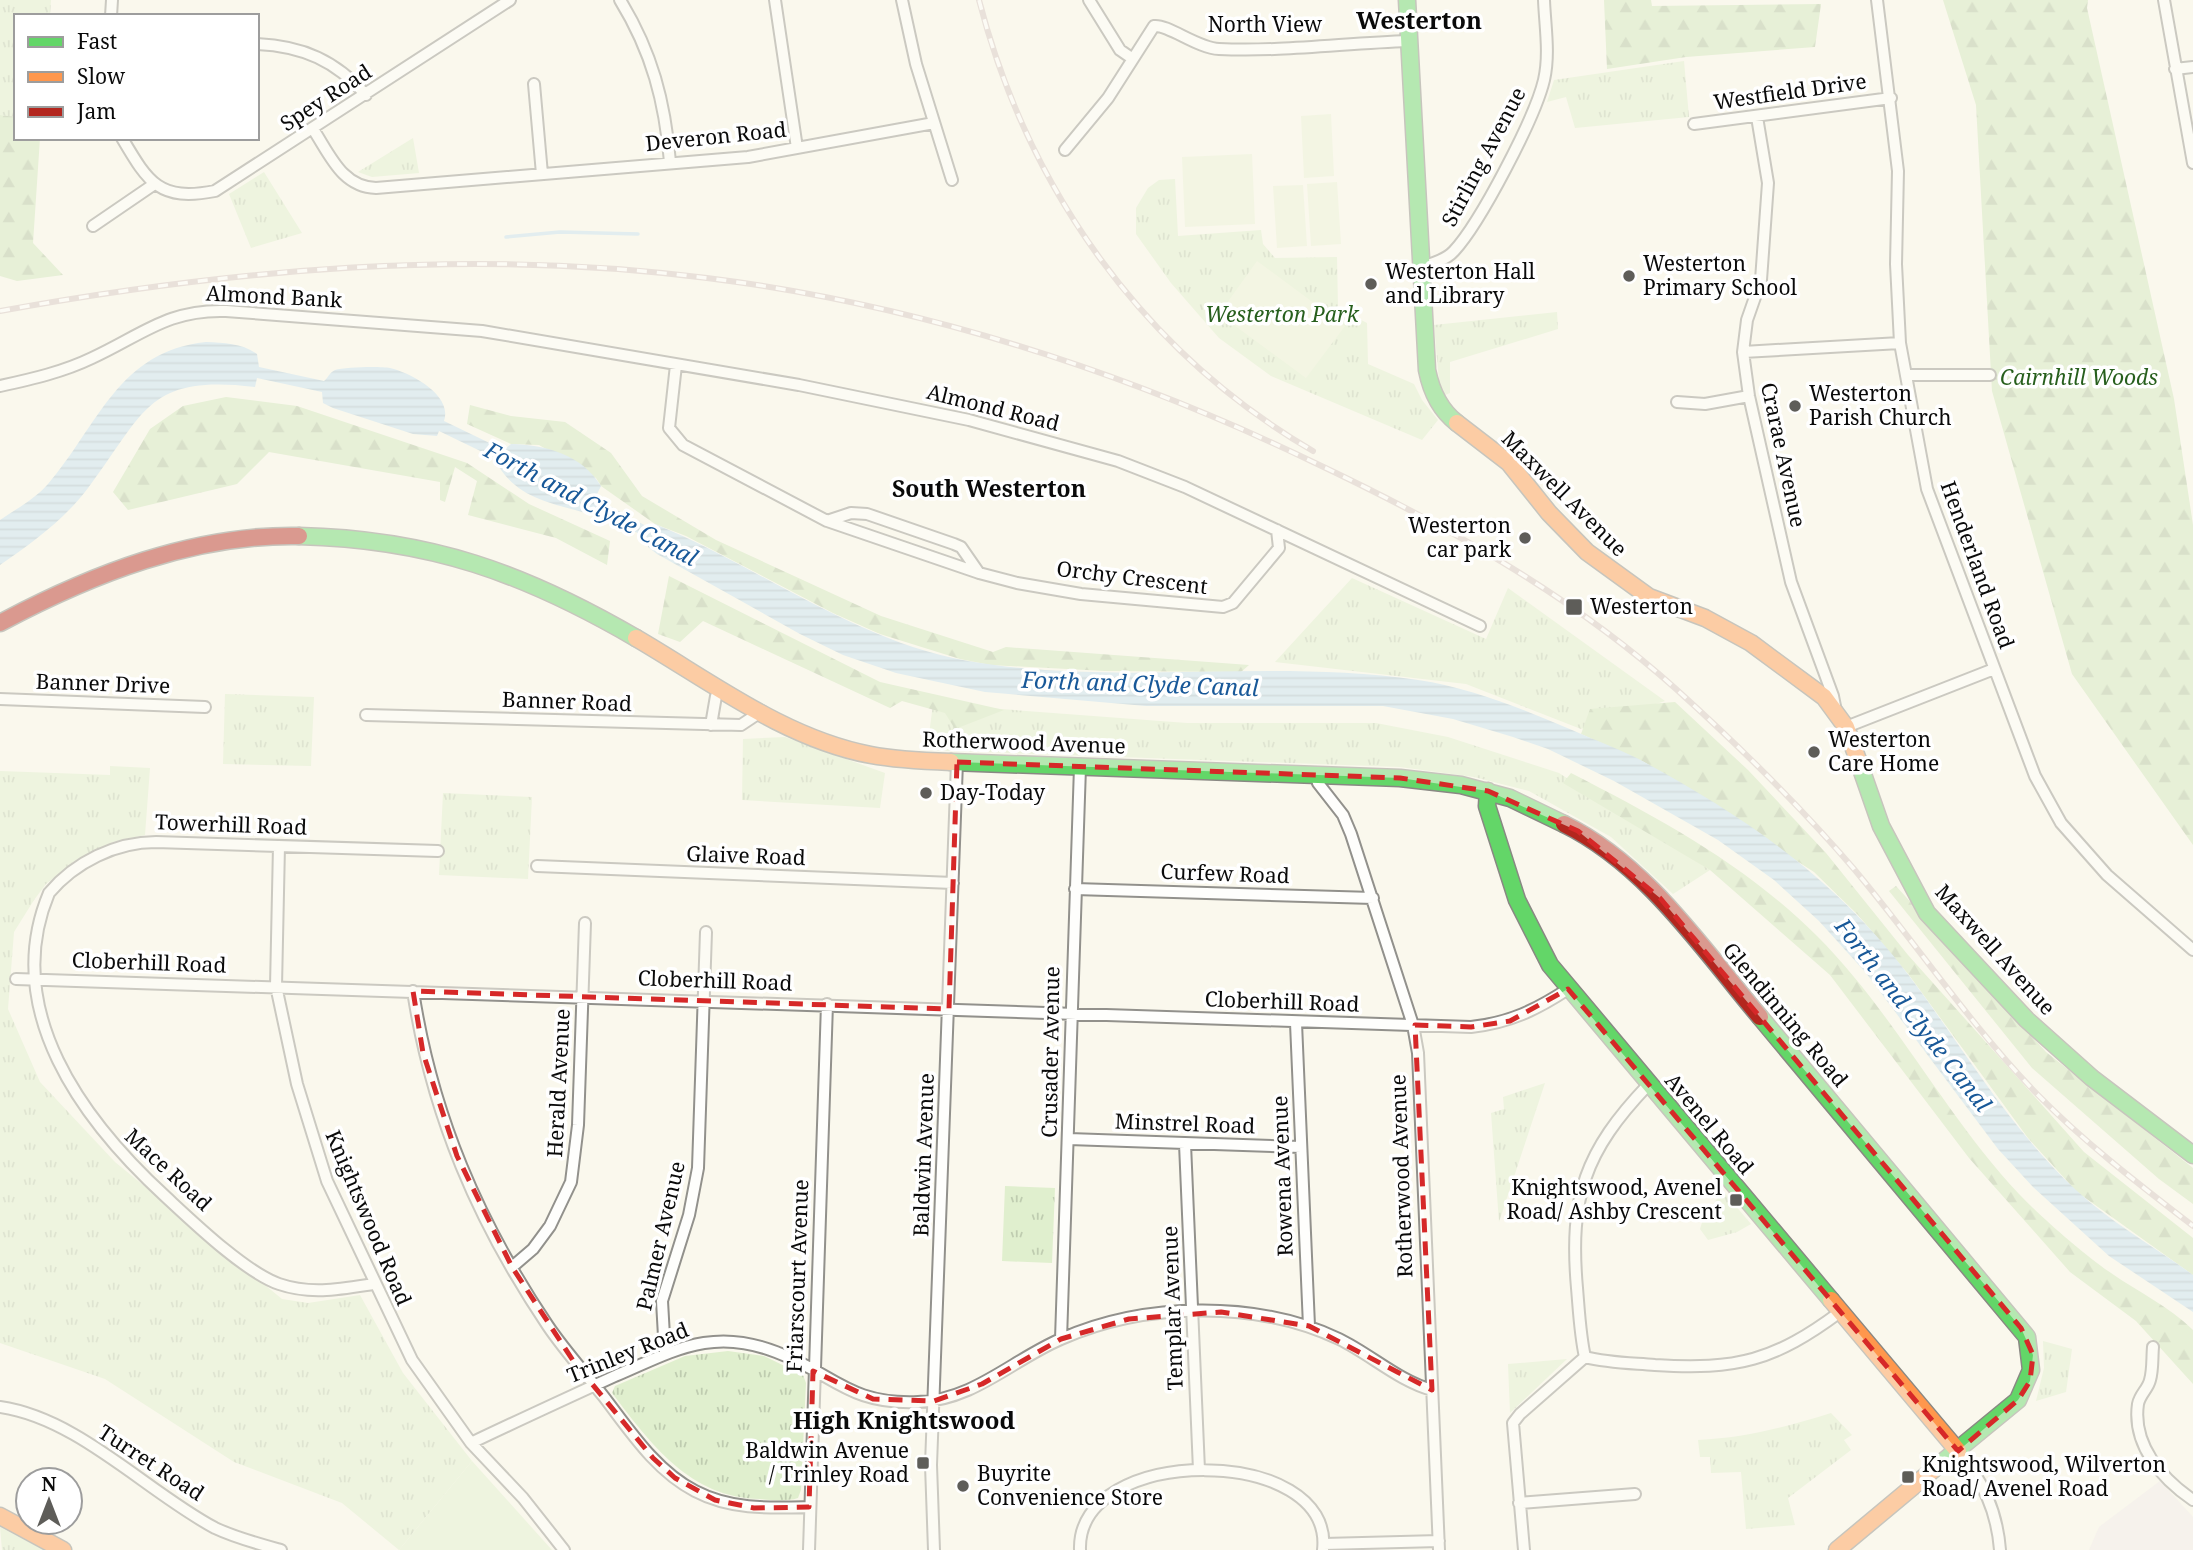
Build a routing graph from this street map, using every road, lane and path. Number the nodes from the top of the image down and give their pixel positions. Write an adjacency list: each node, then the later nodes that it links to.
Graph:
1 (510, 0): 16 (street, Spey Road)
2 (620, 0): 25 (street)
3 (775, 0): 23 (street)
4 (902, 0): 19 (street)
5 (1089, 0): 12 (street)
6 (1407, 0): 10 (street, Maxwell Avenue)
7 (1544, 0): 31 (street, Stirling Avenue)
8 (1877, 0): 17 (street, Henderland Road)
9 (2164, 0): 14 (street)
10 (1408, 41): 12 (street, North View); 31 (street, Maxwell Avenue)
11 (259, 44): 16 (street)
12 (1133, 60): 24 (street, North View)
13 (2193, 67): 14 (street)
14 (2175, 69): 26 (street)
15 (534, 84): 27 (street)
16 (366, 95): 21 (street, Spey Road)
17 (1891, 98): 18 (street, Westfield Drive); 33 (street, Henderland Road)
18 (1757, 117): 20 (street, Westfield Drive); 34 (street, Crarae Avenue)
19 (934, 123): 23 (street, Deveron Road); 28 (street)
20 (1694, 124)
21 (313, 129): 27 (street, Deveron Road); 29 (street, Spey Road)
22 (123, 140): 29 (street)
23 (797, 148): 25 (street, Deveron Road)
24 (1065, 150)
25 (670, 162): 27 (street, Deveron Road)
26 (2193, 163)
27 (542, 174)
28 (951, 180)
29 (153, 185): 30 (street)
30 (93, 226)
31 (1421, 267): 51 (street, Maxwell Avenue)
32 (465, 329): 35 (street, Almond Road); 38 (street, Almond Bank)
33 (1900, 343): 34 (street); 36 (street, Henderland Road)
34 (1744, 352): 39 (street, Crarae Avenue)
35 (676, 365): 41 (street, Orchy Crescent); 42 (street, Almond Road)
36 (1906, 375): 37 (street); 46 (street, Henderland Road)
37 (1990, 375)
38 (0, 386)
39 (1749, 396): 40 (street); 51 (street, Crarae Avenue)
40 (1677, 402)
41 (827, 522): 43 (street, Orchy Crescent); 43 (street)
42 (1277, 530): 43 (street, Orchy Crescent); 45 (street, Almond Road)
43 (979, 573)
44 (0, 623): 50 (street, Rotherwood Avenue)
45 (1480, 626)
46 (1994, 669): 54 (street); 68 (street, Henderland Road)
47 (716, 696): 53 (street)
48 (0, 699): 49 (street, Banner Drive)
49 (205, 706)
50 (762, 711): 53 (street, Banner Road); 55 (street, Rotherwood Avenue)
51 (1836, 712): 54 (street, Maxwell Avenue)
52 (366, 715): 53 (street, Banner Road)
53 (711, 724)
54 (1846, 727): 85 (street, Maxwell Avenue)
55 (957, 762): 56 (street, Rotherwood Avenue); 62 (street, Baldwin Avenue)
56 (1080, 767): 57 (street, Rotherwood Avenue); 63 (street, Crusader Avenue)
57 (1315, 775): 58 (street, Glendinning Road); 64 (street, Rotherwood Avenue)
58 (1488, 791): 71 (street, Avenel Road); 101 (street, Glendinning Road)
59 (279, 846): 60 (street, Towerhill Road); 67 (street, Towerhill Road); 70 (street, Knightswood Road)
60 (438, 851)
61 (537, 866): 62 (street, Glaive Road)
62 (953, 883): 76 (street, Baldwin Avenue)
63 (1076, 889): 64 (street, Curfew Road); 77 (street, Crusader Avenue)
64 (1373, 898): 79 (street, Rotherwood Avenue)
65 (585, 923): 73 (street, Herald Avenue)
66 (706, 932): 74 (street, Palmer Avenue)
67 (24, 934)
68 (2193, 950)
69 (17, 979): 70 (street, Cloberhill Road)
70 (276, 986): 72 (street, Cloberhill Road); 87 (street, Knightswood Road)
71 (1568, 989): 79 (street, Cloberhill Road); 80 (street, Avenel Road)
72 (413, 991): 73 (street, Cloberhill Road); 86 (street)
73 (583, 996): 74 (street, Cloberhill Road); 86 (street, Herald Avenue)
74 (704, 1000): 75 (street, Cloberhill Road); 93 (street, Palmer Avenue)
75 (827, 1004): 76 (street, Cloberhill Road); 95 (street, Friarscourt Avenue)
76 (949, 1009): 77 (street, Cloberhill Road); 98 (street, Baldwin Avenue)
77 (1071, 1014): 78 (street, Cloberhill Road); 82 (street, Crusader Avenue)
78 (1296, 1023): 79 (street, Cloberhill Road); 84 (street, Rowena Avenue)
79 (1413, 1025): 97 (street, Rotherwood Avenue)
80 (1648, 1085): 89 (street, Avenel Road); 94 (street)
81 (62, 1091): 87 (street, Mace Road)
82 (1069, 1139): 83 (street, Minstrel Road); 91 (street, Crusader Avenue)
83 (1185, 1144): 84 (street, Minstrel Road); 88 (street, Templar Avenue)
84 (1301, 1147): 90 (street, Rowena Avenue)
85 (2193, 1155)
86 (512, 1267): 96 (street)
87 (373, 1284): 100 (street, Knightswood Road)
88 (1192, 1312): 90 (street, Trinley Road); 91 (street, Trinley Road); 102 (street, Templar Avenue)
89 (1840, 1312): 94 (street); 101 (street, Avenel Road)
90 (1309, 1326): 97 (street, Trinley Road)
91 (1061, 1339): 98 (street, Trinley Road)
92 (2153, 1347): 104 (street)
93 (664, 1354): 95 (street, Trinley Road); 96 (street, Trinley Road)
94 (1586, 1357): 105 (street)
95 (813, 1371): 98 (street, Trinley Road); 106 (street, Friarscourt Avenue)
96 (595, 1385): 100 (street, Trinley Road); 106 (street)
97 (1432, 1390): 108 (street, Rotherwood Avenue)
98 (934, 1401): 114 (street, Baldwin Avenue)
99 (0, 1407): 111 (street, Turret Road)
100 (471, 1443): 112 (street, Knightswood Road)
101 (1958, 1451): 117 (street, Glendinning Road); 118 (street)
102 (1199, 1470): 109 (street); 115 (street)
103 (1635, 1494): 105 (street)
104 (2193, 1500)
105 (1519, 1503): 116 (street)
106 (809, 1507): 113 (street, Friarscourt Avenue)
107 (0, 1516): 110 (street)
108 (1439, 1545): 109 (street)
109 (1323, 1547)
110 (63, 1550)
111 (281, 1550)
112 (564, 1550)
113 (809, 1550)
114 (934, 1550)
115 (1080, 1550)
116 (1524, 1550)
117 (1837, 1550)
118 (2000, 1550)

